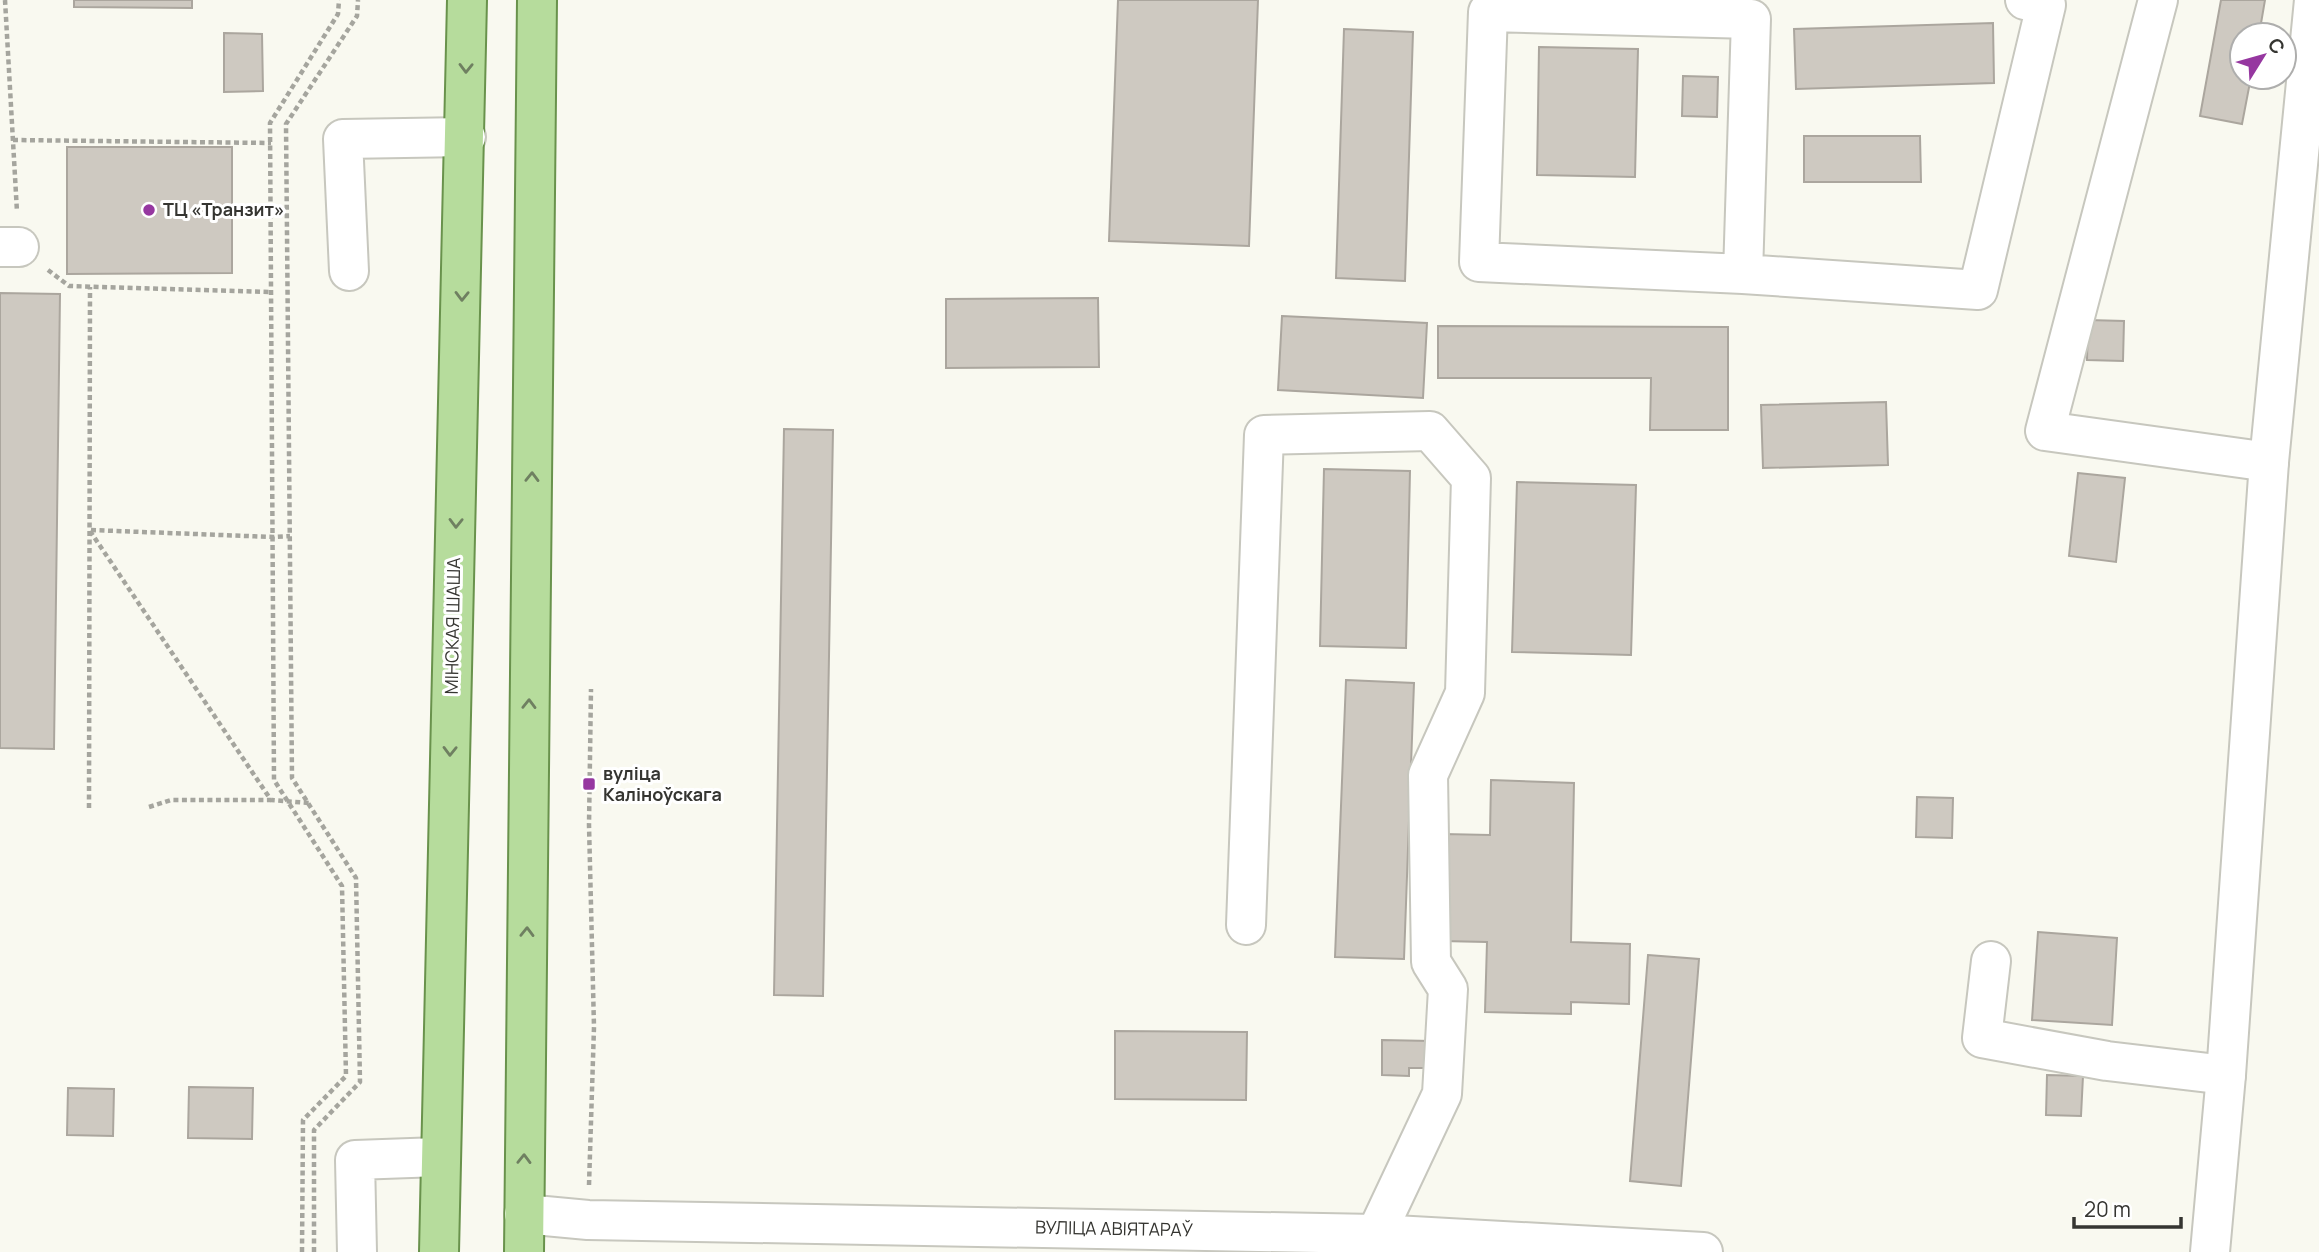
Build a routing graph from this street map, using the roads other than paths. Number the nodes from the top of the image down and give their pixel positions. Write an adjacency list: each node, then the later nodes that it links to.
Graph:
1 (467, 0): 6 (main road, МІНСКАЯ ШАША, one-way to 6)
2 (537, 0): 15 (main road, one-way to 2)
3 (2025, 0): 9 (street)
4 (2158, 0): 10 (street)
5 (2314, 0): 7 (street)
6 (466, 137): 8 (street); 14 (main road, МІНСКАЯ ШАША, one-way to 14)
7 (2305, 246): 10 (street)
8 (349, 271)
9 (1743, 274): 9 (street)
10 (2269, 462): 13 (street)
11 (1246, 925): 16 (street)
12 (1991, 961): 13 (street)
13 (2227, 1075): 21 (street)
14 (439, 1157): 17 (street); 18 (main road, МІНСКАЯ ШАША)
15 (524, 1214): 16 (street, ВУЛІЦА АВІЯТАРАЎ); 19 (main road)
16 (1376, 1234): 20 (street, ВУЛІЦА АВІЯТАРАЎ)
17 (357, 1252)
18 (439, 1252)
19 (524, 1252)
20 (1703, 1252)
21 (2210, 1252)

